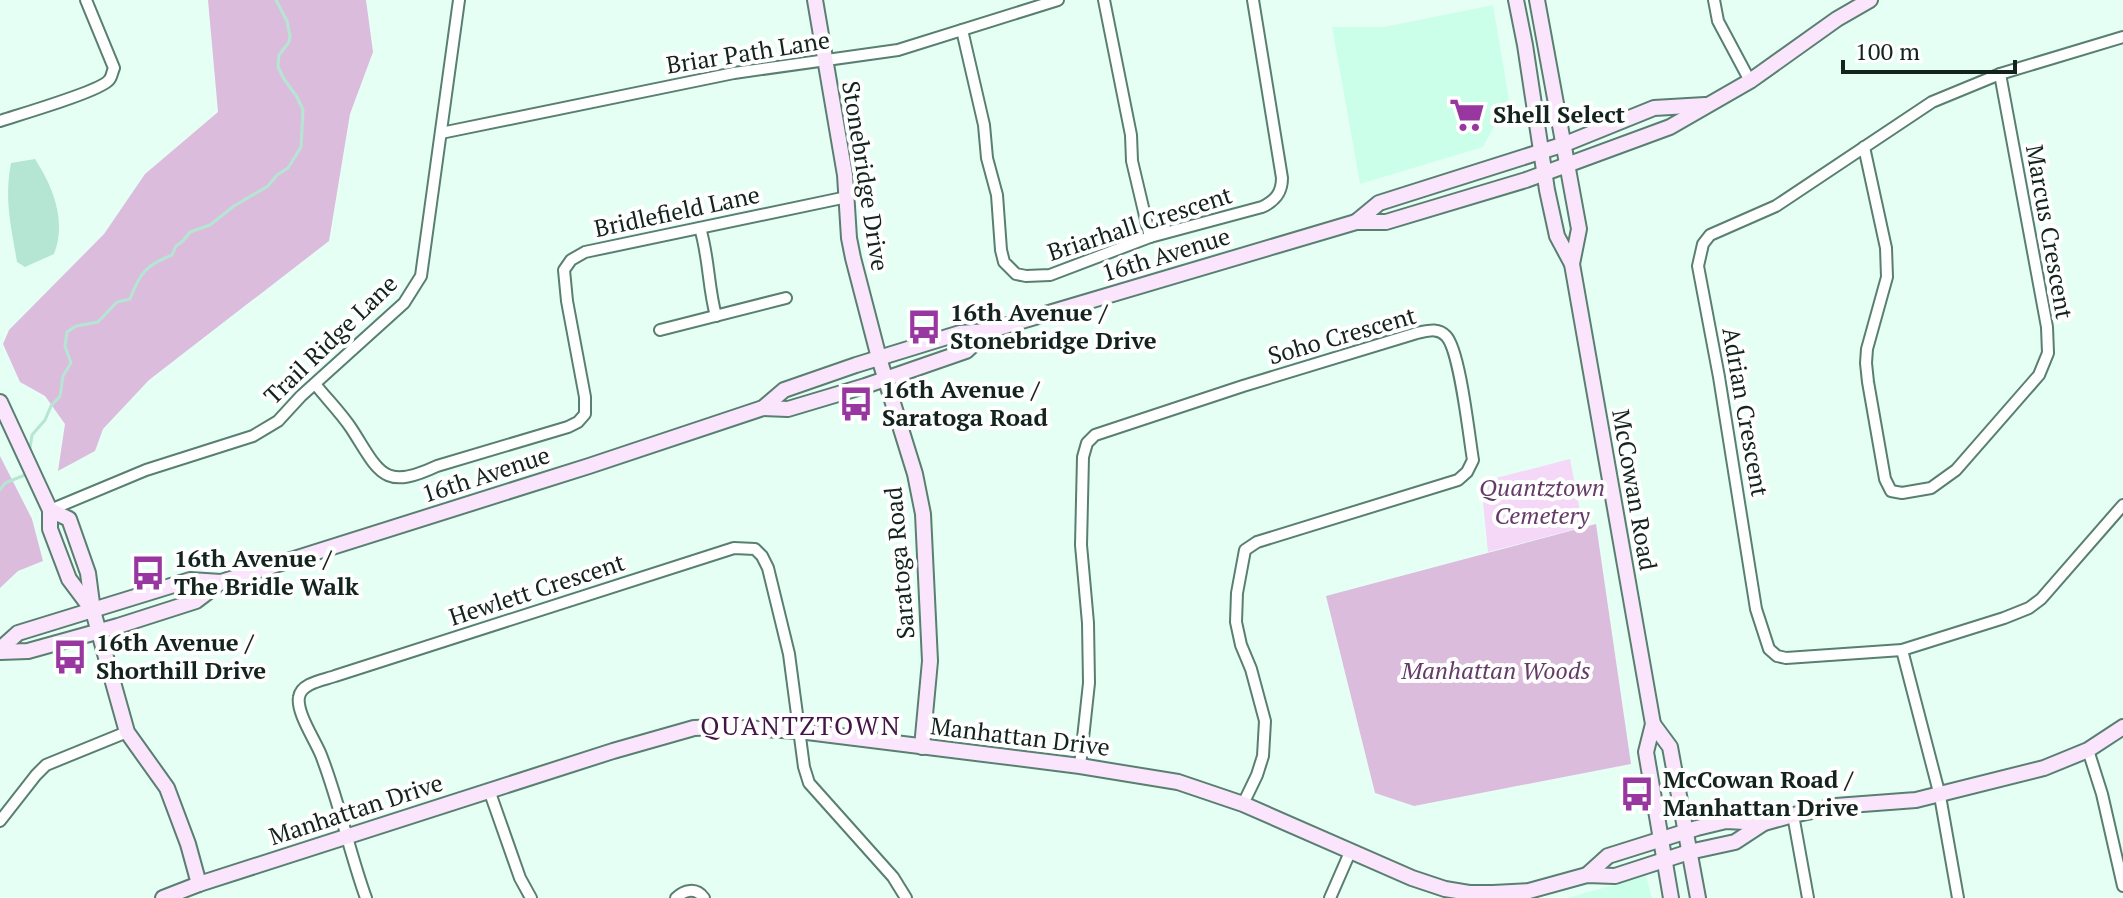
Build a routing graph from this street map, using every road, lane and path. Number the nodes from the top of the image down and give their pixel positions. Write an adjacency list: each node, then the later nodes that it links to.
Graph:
1 (86, 0): 17 (street)
2 (459, 0): 18 (street, Trail Ridge Lane)
3 (815, 0): 13 (main road, Stonebridge Drive)
4 (1058, 0): 11 (street, Briar Path Lane)
5 (1104, 0): 27 (street)
6 (1253, 0): 27 (street, Briarhall Crescent)
7 (1516, 0): 21 (main road, McCowan Road)
8 (1537, 0): 19 (main road, McCowan Road)
9 (1714, 0): 15 (street)
10 (1870, 0): 15 (main road, 16th Avenue)
11 (962, 30): 13 (street, Briar Path Lane); 27 (street, Briarhall Crescent)
12 (2123, 37): 14 (street, Adrian Crescent)
13 (825, 60): 18 (street, Briar Path Lane); 24 (main road, Stonebridge Drive)
14 (2000, 74): 20 (street, Adrian Crescent); 20 (street, Marcus Crescent)
15 (1750, 81): 16 (main road, 16th Avenue)
16 (1709, 104): 19 (main road, 16th Avenue); 22 (main road, 16th Avenue)
17 (0, 121)
18 (441, 133): 35 (street, Trail Ridge Lane)
19 (1565, 144): 21 (main road, 16th Avenue); 22 (main road, McCowan Road)
20 (1864, 147): 43 (street, Adrian Crescent)
21 (1541, 152): 23 (main road, McCowan Road); 25 (main road, 16th Avenue)
22 (1569, 165): 23 (main road, 16th Avenue); 28 (main road, McCowan Road)
23 (1544, 173): 25 (main road, 16th Avenue); 28 (main road, McCowan Road)
24 (847, 197): 26 (street, Bridlefield Lane); 33 (main road, Stonebridge Drive)
25 (1356, 222): 32 (main road, 16th Avenue)
26 (700, 228): 30 (street); 35 (street, Bridlefield Lane)
27 (1150, 237)
28 (1572, 264): 45 (main road, McCowan Road)
29 (786, 298): 30 (street)
30 (716, 316): 31 (street)
31 (660, 330)
32 (988, 331): 33 (main road, 16th Avenue); 34 (main road, 16th Avenue)
33 (879, 358): 34 (main road, Stonebridge Drive); 37 (main road, 16th Avenue)
34 (886, 378): 37 (main road, 16th Avenue); 49 (main road, Saratoga Road)
35 (315, 384): 39 (street, Trail Ridge Lane)
36 (0, 402): 39 (main road)
37 (763, 408): 40 (main road, 16th Avenue)
38 (2123, 505): 43 (street, Adrian Crescent)
39 (50, 510): 41 (main road); 41 (main road)
40 (221, 582): 41 (main road, 16th Avenue); 42 (main road, 16th Avenue)
41 (93, 611): 42 (main road); 44 (main road, 16th Avenue)
42 (99, 632): 44 (main road, 16th Avenue); 48 (main road)
43 (1902, 650): 53 (street)
44 (0, 651)
45 (1653, 724): 58 (main road, McCowan Road); 60 (main road, McCowan Road)
46 (2123, 727): 50 (main road)
47 (799, 731): 49 (main road, Manhattan Drive); 52 (main road, Manhattan Drive); 59 (street, Hewlett Crescent); 72 (street)
48 (127, 732): 56 (street); 65 (main road)
49 (922, 747): 51 (main road, Manhattan Drive)
50 (2088, 750): 53 (main road); 66 (street)
51 (1080, 766): 54 (main road, Manhattan Drive); 54 (street, Soho Crescent)
52 (489, 790): 59 (main road, Manhattan Drive); 69 (street)
53 (1940, 796): 55 (main road); 77 (street)
54 (1243, 804): 61 (main road, Manhattan Drive)
55 (1793, 815): 57 (main road); 76 (street)
56 (0, 821)
57 (1764, 823): 58 (main road, Manhattan Drive); 62 (main road, Manhattan Drive)
58 (1686, 832): 60 (main road, Manhattan Drive); 62 (main road, McCowan Road)
59 (347, 837): 65 (main road, Manhattan Drive); 68 (street)
60 (1662, 840): 63 (main road, McCowan Road); 64 (main road, Manhattan Drive)
61 (1351, 850): 64 (main road, Manhattan Drive); 73 (street)
62 (1689, 852): 63 (main road, Manhattan Drive); 75 (main road, McCowan Road)
63 (1665, 859): 64 (main road, Manhattan Drive); 74 (main road, McCowan Road)
64 (1587, 875)
65 (199, 884): 67 (main road, Manhattan Drive)
66 (2123, 886)
67 (163, 898)
68 (366, 898)
69 (531, 898)
70 (676, 898): 71 (street)
71 (704, 898)
72 (906, 898)
73 (1330, 898)
74 (1671, 898)
75 (1698, 898)
76 (1808, 898)
77 (1958, 898)

